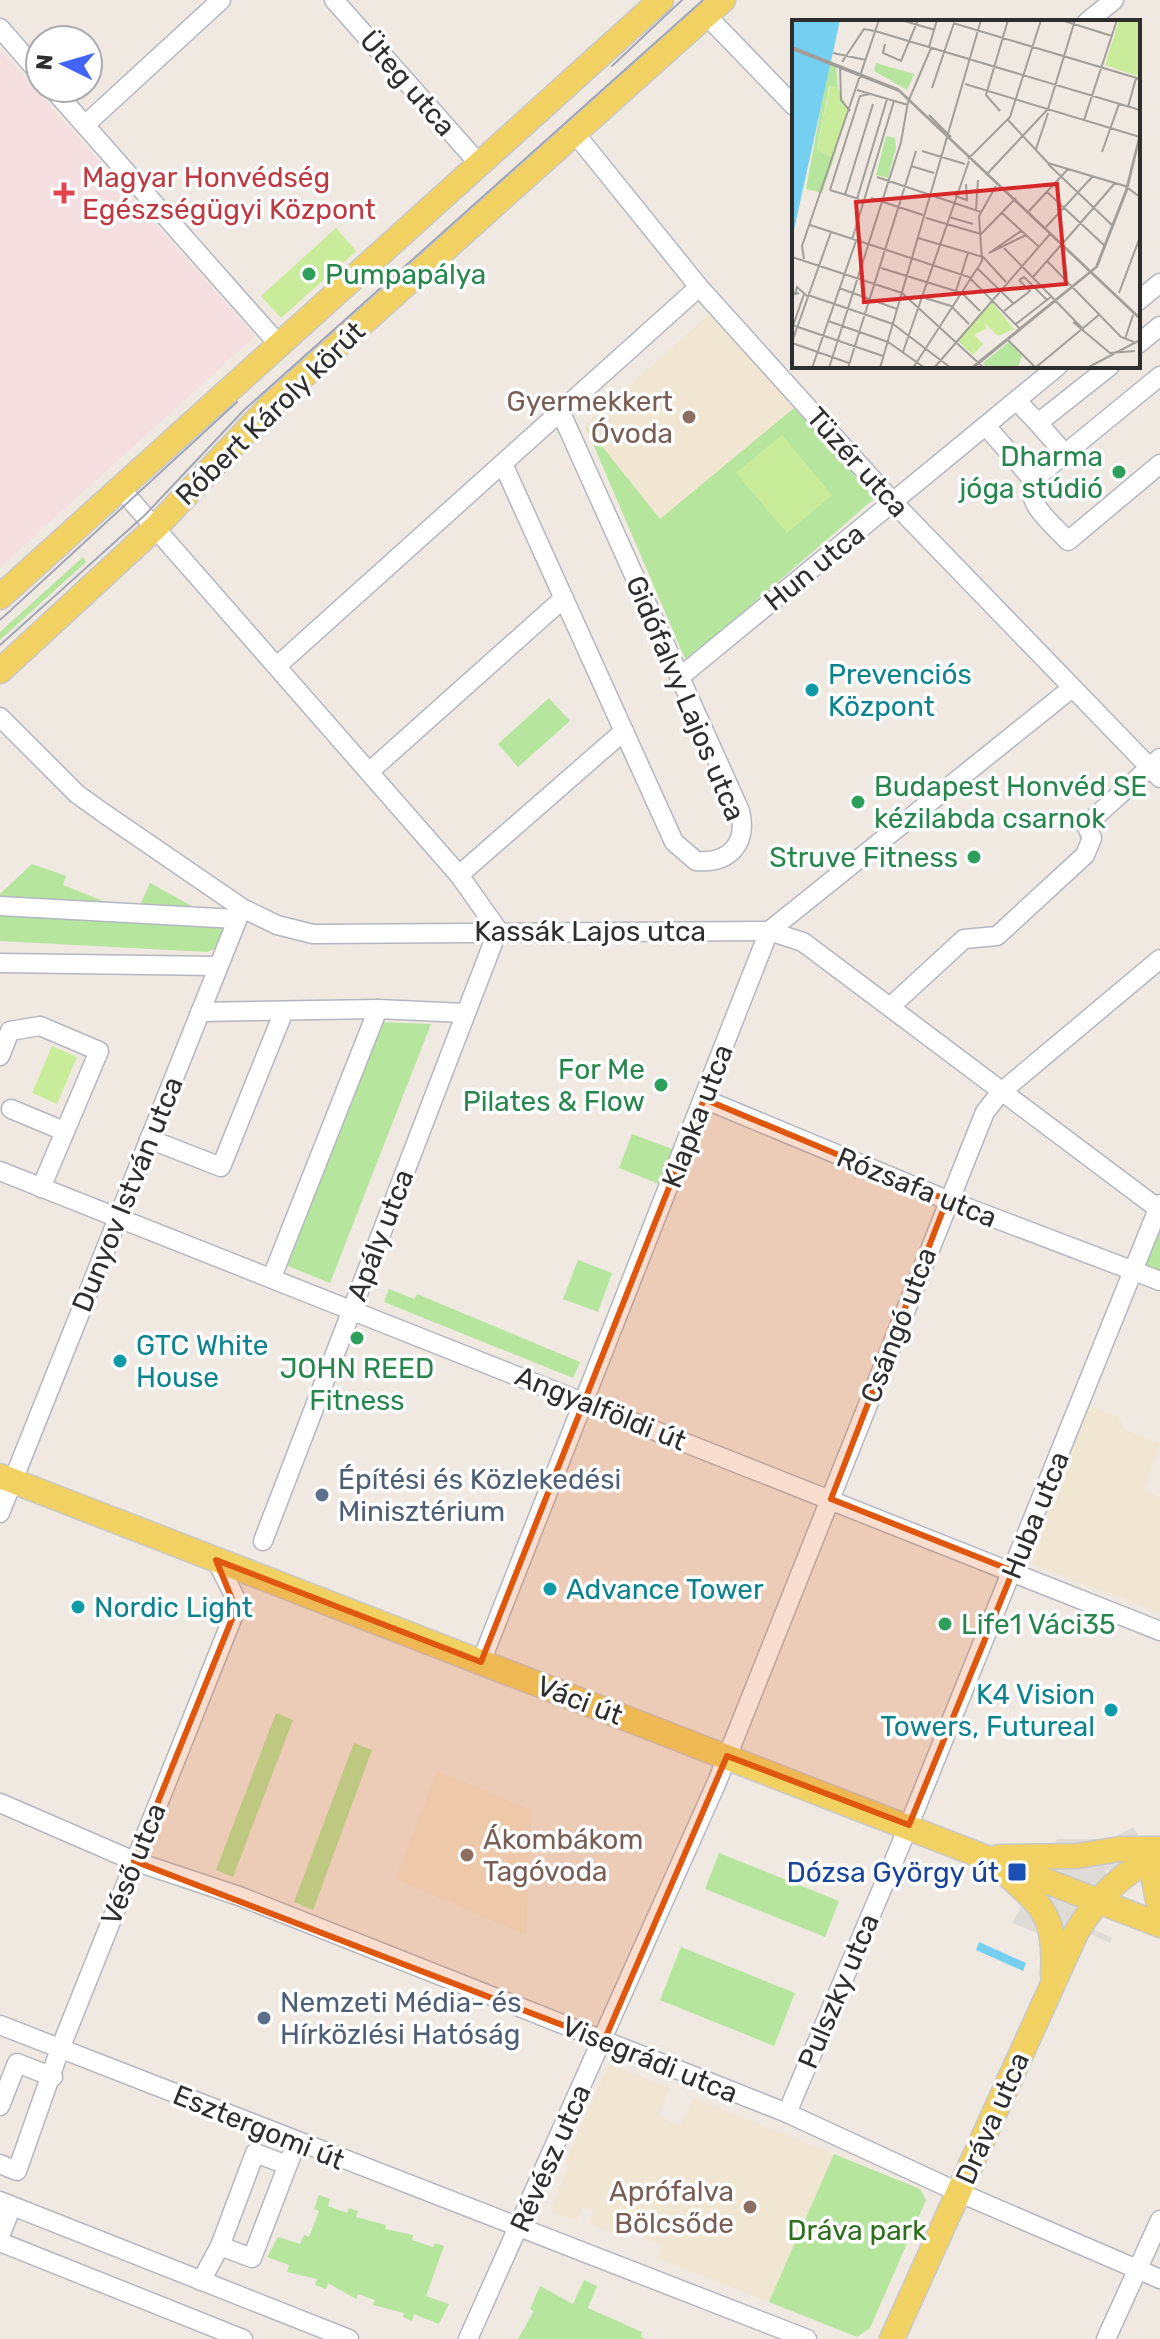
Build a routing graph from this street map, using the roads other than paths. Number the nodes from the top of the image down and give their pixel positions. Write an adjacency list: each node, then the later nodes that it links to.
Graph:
1 (221, 0): 11 (street)
2 (334, 0): 13 (street, Üteg utca)
3 (661, 0): 13 (main road, Róbert Károly körút)
4 (1108, 2): 6 (street)
5 (715, 7): 9 (street); 12 (main road, Róbert Károly körút)
6 (1089, 20)
7 (0, 28): 8 (street)
8 (24, 56)
9 (792, 103)
10 (66, 104): 11 (street)
11 (85, 125): 19 (street)
12 (570, 137): 15 (street, Tüzér utca); 33 (main road, Róbert Károly körút)
13 (481, 166): 19 (main road, Róbert Károly körút)
14 (1160, 283): 16 (street)
15 (699, 287): 24 (street); 32 (street, Tüzér utca)
16 (1140, 299)
17 (1160, 326): 18 (street)
18 (1140, 342)
19 (281, 347): 31 (main road, Róbert Károly körút)
20 (1053, 368): 23 (street, Hun utca)
21 (1107, 368): 25 (street)
22 (1160, 376): 27 (street)
23 (1017, 401): 25 (street); 26 (street, Hun utca)
24 (561, 413): 28 (street); 38 (street, Gidófalvy Lajos utca)
25 (1038, 423): 27 (street)
26 (986, 426): 30 (street); 32 (street, Hun utca)
27 (1065, 454): 30 (street)
28 (503, 464): 35 (street, Gidófalvy Lajos utca); 36 (street)
29 (1160, 464): 30 (street)
30 (1033, 480)
31 (121, 489): 33 (street); 34 (main road, Róbert Károly körút)
32 (893, 502): 38 (street, Hun utca); 39 (street, Tüzér utca)
33 (156, 527): 36 (street); 37 (main road, Róbert Károly körút)
34 (0, 597)
35 (564, 598): 41 (street, Gidófalvy Lajos utca); 43 (street)
36 (277, 666): 43 (street)
37 (0, 671)
38 (680, 677): 41 (street, Gidófalvy Lajos utca)
39 (1072, 688): 42 (street, Tüzér utca); 48 (street)
40 (0, 717): 46 (street, Kassák Lajos utca)
41 (624, 731): 44 (street)
42 (1156, 768): 52 (street)
43 (369, 772): 44 (street)
44 (459, 875): 47 (street)
45 (0, 906): 46 (street)
46 (240, 914): 47 (street, Kassák Lajos utca); 51 (street, Dunyov István utca)
47 (498, 930): 48 (street, Kassák Lajos utca); 56 (street, Apály utca)
48 (769, 931): 52 (street, Kassák Lajos utca); 59 (street, Klapka utca)
49 (1160, 959): 58 (street, Csángó utca)
50 (0, 963): 51 (street)
51 (218, 966): 55 (street, Dunyov István utca)
52 (890, 1007): 58 (street, Kassák Lajos utca)
53 (378, 1009): 54 (street); 56 (street); 69 (street)
54 (284, 1011): 55 (street); 62 (street)
55 (200, 1012): 62 (street, Dunyov István utca)
56 (465, 1013): 71 (street, Apály utca)
57 (0, 1056): 61 (street)
58 (1000, 1093): 65 (street, Csángó utca); 66 (street, Kassák Lajos utca)
59 (704, 1099): 65 (street, Rózsafa utca); 72 (street, Klapka utca)
60 (11, 1109): 61 (street)
61 (64, 1131): 64 (street)
62 (149, 1139): 67 (street, Dunyov István utca)
63 (0, 1171): 64 (street, Angyalföldi út)
64 (41, 1188): 67 (street, Angyalföldi út)
65 (947, 1200): 68 (street, Rózsafa utca); 74 (street, Csángó utca)
66 (1159, 1207): 68 (street, Huba utca)
67 (116, 1219): 69 (street, Angyalföldi út); 73 (street, Dunyov István utca)
68 (1132, 1270): 70 (street, Rózsafa utca); 78 (street, Huba utca)
69 (272, 1277): 71 (street, Angyalföldi út)
70 (1160, 1281)
71 (351, 1309): 72 (street, Angyalföldi út); 76 (street, Apály utca)
72 (584, 1401): 74 (street, Angyalföldi út); 80 (street, Klapka utca)
73 (6, 1478): 75 (street, Dunyov István utca); 77 (main road, Váci út)
74 (831, 1499): 78 (street, Angyalföldi út); 81 (street, Csángó utca)
75 (0, 1513)
76 (263, 1541)
77 (216, 1560): 80 (main road, Váci út); 86 (street, Véső utca)
78 (1013, 1571): 79 (street, Angyalföldi út); 83 (street, Huba utca)
79 (1160, 1631)
80 (481, 1662): 81 (main road, Váci út)
81 (727, 1756): 83 (main road, Váci út); 92 (street, Révész utca)
82 (0, 1803): 86 (street, Visegrádi utca)
83 (909, 1825): 85 (main road, Váci út); 96 (street, Pulszky utca)
84 (1160, 1852): 85 (main road); 87 (main road); 88 (main road)
85 (990, 1858): 87 (main road, Váci út); 90 (main road)
86 (134, 1861): 92 (street, Visegrádi utca); 93 (street, Véső utca)
87 (1096, 1899): 89 (main road, Váci út); 90 (main road, Dráva utca)
88 (1160, 1911)
89 (1160, 1925)
90 (1052, 1987): 100 (main road, Dráva utca)
91 (0, 2025): 93 (street, Esztergomi út)
92 (604, 2041): 96 (street, Visegrádi utca); 103 (street, Révész utca)
93 (60, 2049): 94 (street, Véső utca); 97 (street, Esztergomi út)
94 (53, 2077): 95 (street); 99 (street, Véső utca)
95 (0, 2106)
96 (787, 2113): 100 (street, Visegrádi utca)
97 (297, 2142): 98 (street); 103 (street, Esztergomi út)
98 (287, 2165): 106 (street); 106 (street)
99 (8, 2168)
100 (958, 2192): 107 (street, Visegrádi utca); 114 (main road, Dráva utca)
101 (6, 2204): 104 (street); 109 (street)
102 (1160, 2220): 107 (street)
103 (519, 2227): 112 (street, Révész utca); 113 (street, Esztergomi út)
104 (0, 2236)
105 (0, 2242): 110 (street)
106 (220, 2246): 109 (street)
107 (1138, 2269): 108 (street, Visegrádi utca); 115 (street)
108 (1160, 2279)
109 (201, 2281): 111 (street)
110 (243, 2339)
111 (349, 2339)
112 (468, 2339)
113 (807, 2339)
114 (892, 2339)
115 (1106, 2339)

